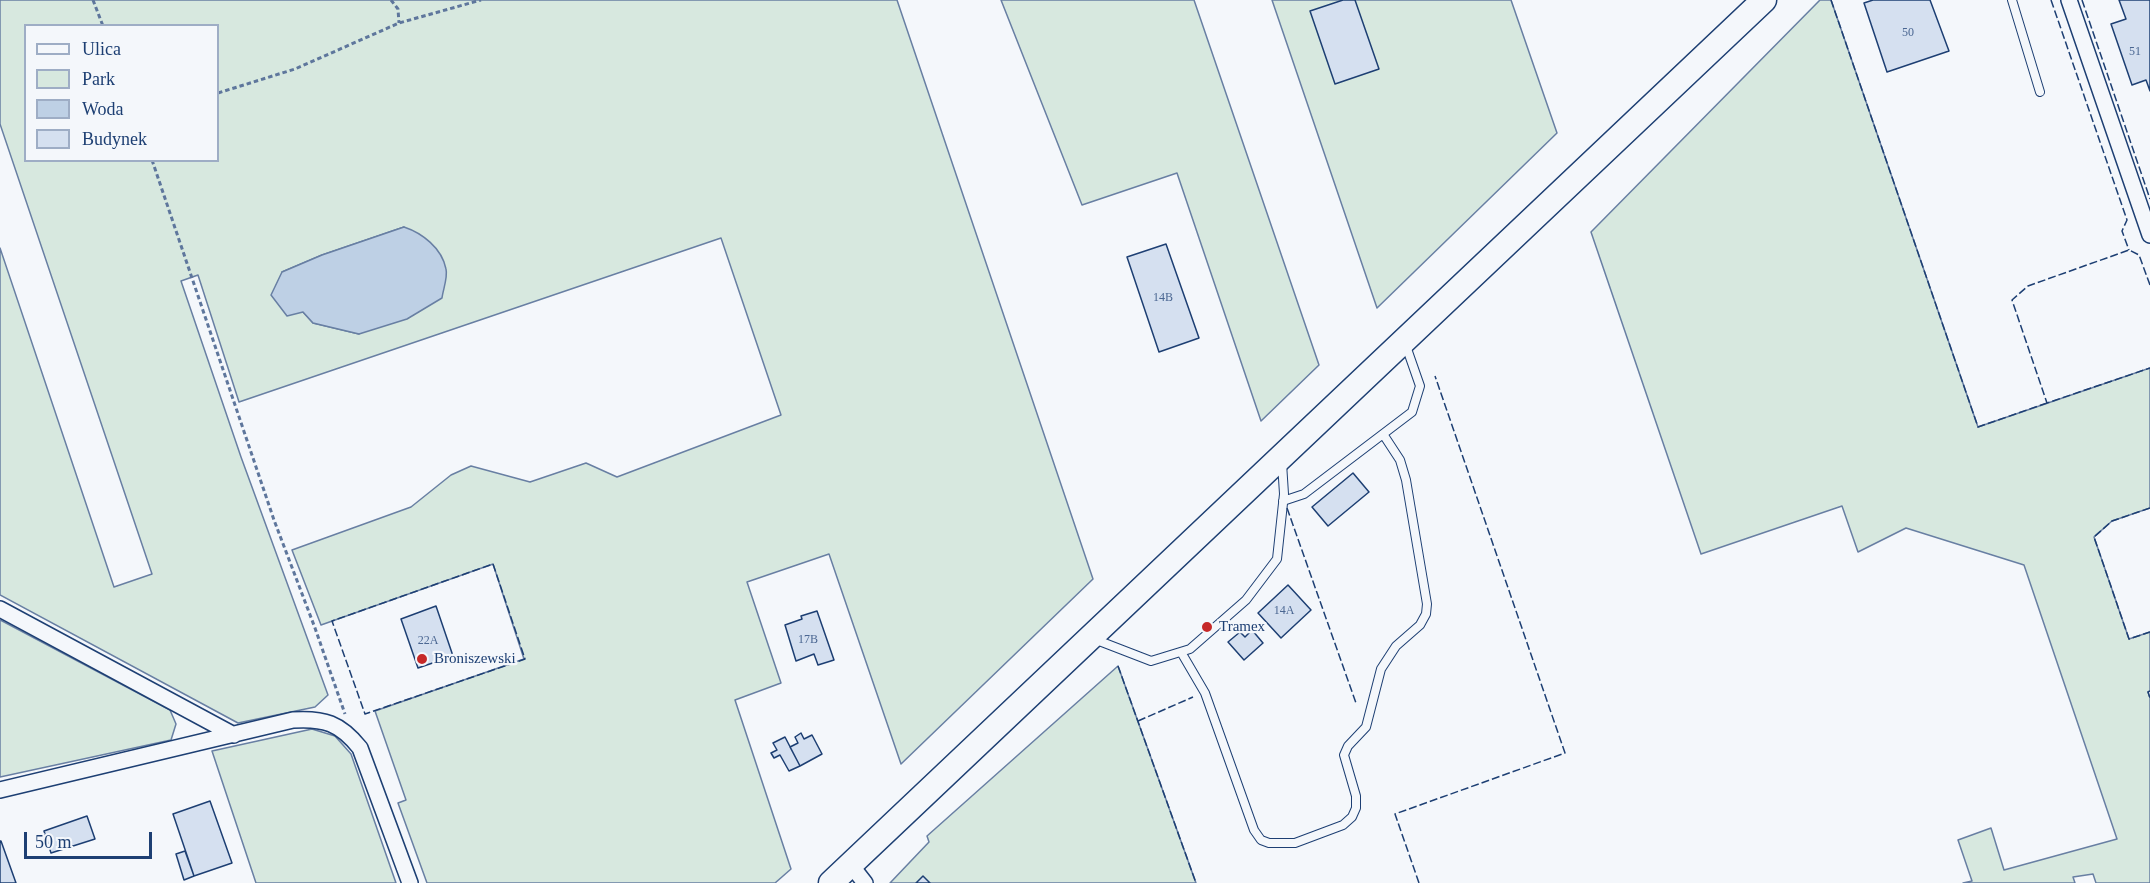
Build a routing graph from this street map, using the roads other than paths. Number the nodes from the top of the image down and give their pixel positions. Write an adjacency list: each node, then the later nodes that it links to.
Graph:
1 (1764, 0): 6 (main road)
2 (2012, 0): 4 (lane)
3 (2069, 0): 5 (street)
4 (2040, 92)
5 (2150, 235)
6 (1404, 341): 7 (lane); 8 (main road)
7 (1383, 434): 9 (lane); 12 (lane)
8 (1282, 456): 9 (lane); 11 (main road)
9 (1283, 501): 12 (lane)
10 (0, 609): 13 (street)
11 (1090, 638): 12 (lane); 15 (main road)
12 (1181, 652)
13 (234, 735): 14 (street); 16 (street)
14 (0, 790)
15 (858, 874): 17 (main road)
16 (410, 883)
17 (831, 883)

